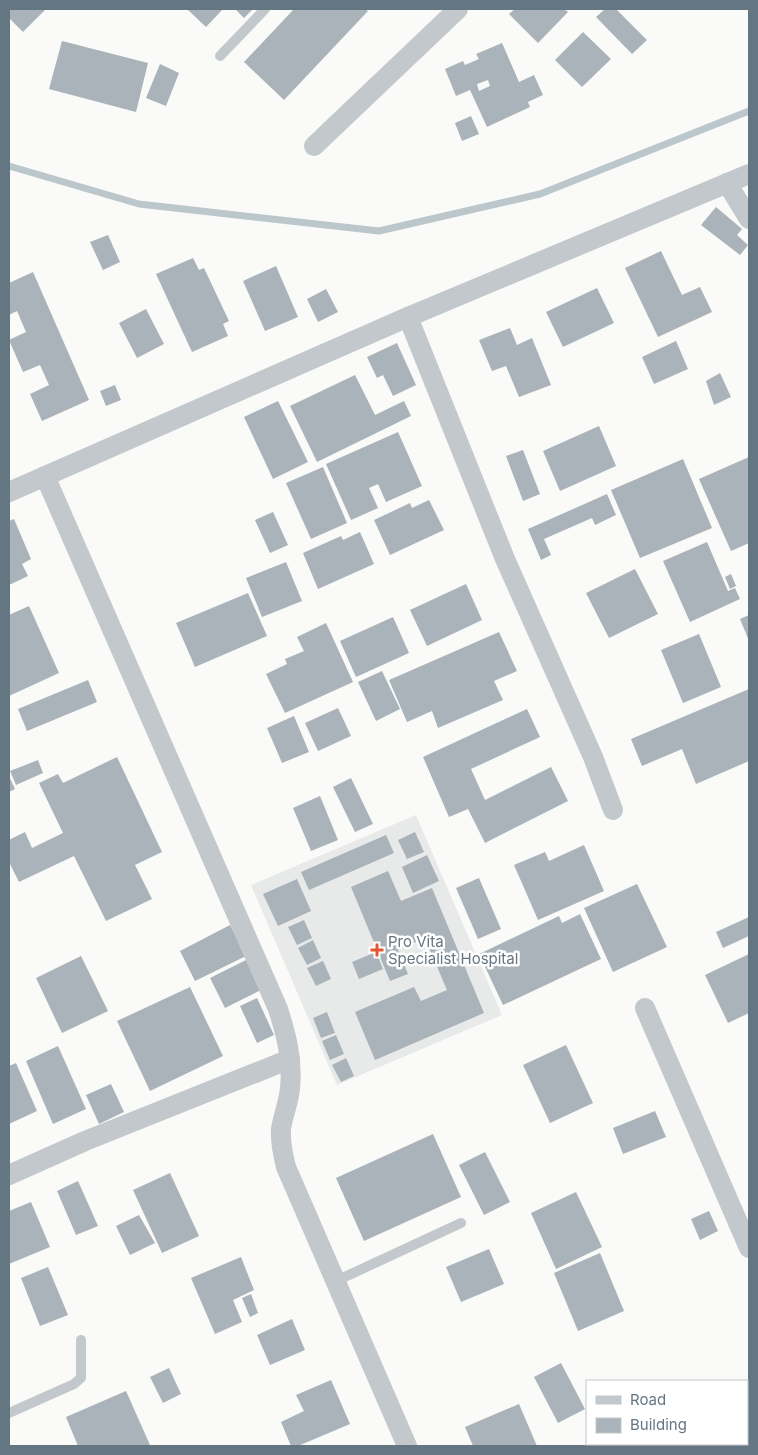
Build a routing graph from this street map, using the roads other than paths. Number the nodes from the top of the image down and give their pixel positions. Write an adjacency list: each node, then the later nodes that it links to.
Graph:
1 (266, 9): 3 (lane)
2 (458, 9): 4 (street)
3 (220, 56)
4 (314, 146)
5 (749, 174): 6 (street)
6 (727, 183): 7 (street); 8 (street)
7 (749, 219)
8 (408, 317): 9 (street); 11 (street)
9 (45, 476): 10 (street); 13 (street)
10 (9, 492)
11 (614, 810)
12 (645, 1008): 16 (street)
13 (290, 1059): 14 (street); 17 (street)
14 (9, 1175)
15 (461, 1223): 17 (lane)
16 (749, 1248)
17 (336, 1281): 20 (street)
18 (81, 1340): 19 (lane)
19 (9, 1413)
20 (407, 1446)

